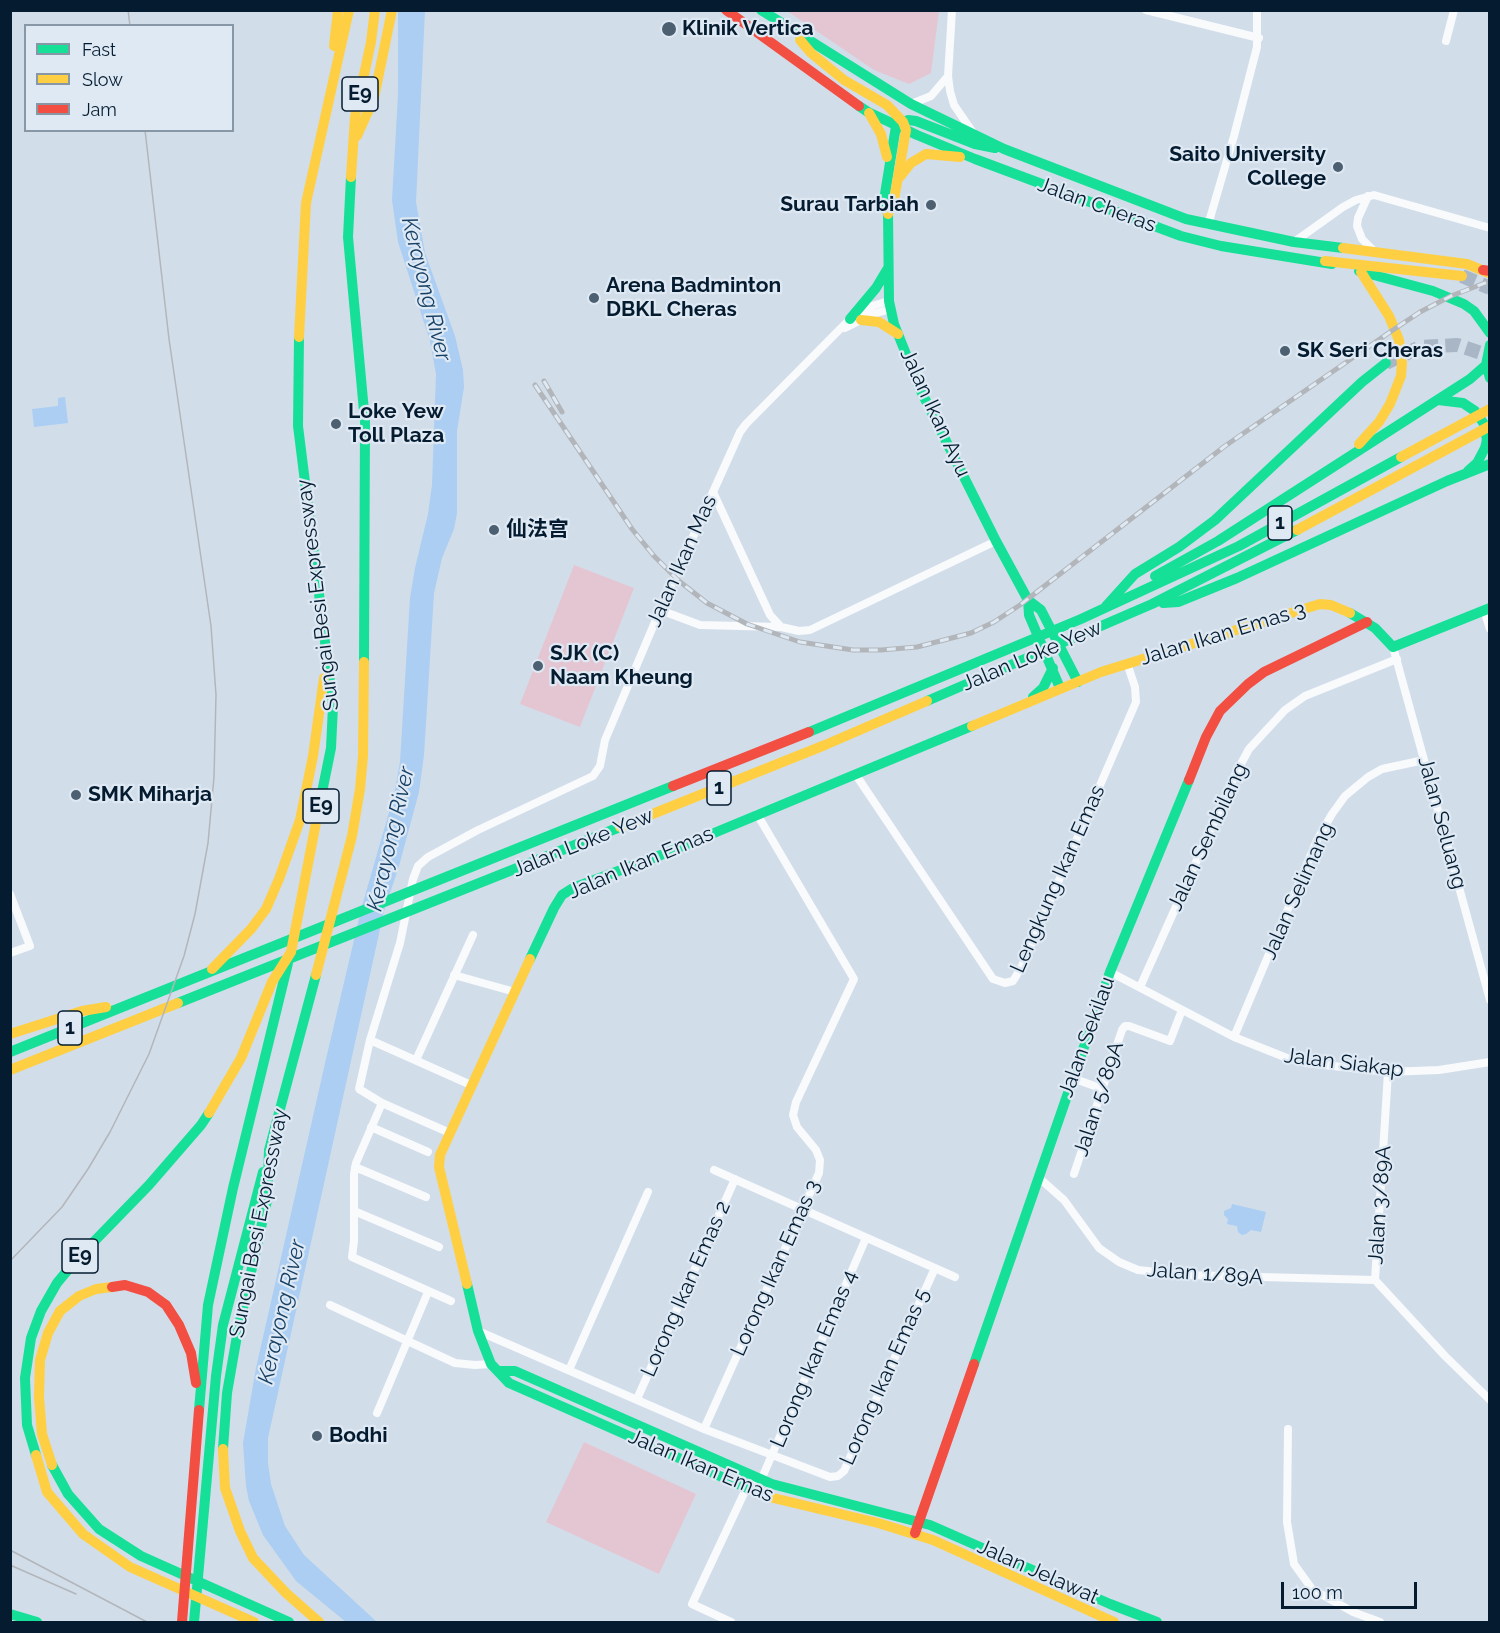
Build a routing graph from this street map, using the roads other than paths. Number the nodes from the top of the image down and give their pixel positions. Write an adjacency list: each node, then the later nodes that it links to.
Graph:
1 (338, 10): 16 (main road)
2 (349, 10): 16 (main road, Sungai Besi Expressway / E9)
3 (375, 10): 20 (main road, Sungai Besi Expressway / E9)
4 (392, 10): 20 (main road)
5 (726, 10): 17 (main road, Jalan Cheras)
6 (761, 10): 11 (main road, Jalan Cheras)
7 (952, 10): 14 (street)
8 (1146, 10): 12 (street)
9 (1257, 10): 12 (street)
10 (1454, 10): 13 (street)
11 (795, 33): 15 (main road, Jalan Cheras); 18 (main road)
12 (1259, 38): 27 (street)
13 (1446, 41)
14 (948, 76): 15 (street); 19 (street)
15 (911, 104): 19 (main road, Jalan Cheras)
16 (329, 105): 63 (main road, Sungai Besi Expressway / E9)
17 (868, 112): 18 (main road, Jalan Cheras); 23 (main road)
18 (901, 126): 21 (main road); 22 (main road, Jalan Cheras); 23 (main road, Jalan Ikan Ayu); 24 (main road, Jalan Ikan Ayu)
19 (975, 135): 21 (main road, Jalan Cheras)
20 (352, 146): 101 (main road, Sungai Besi Expressway / E9)
21 (1004, 149): 27 (main road, Jalan Cheras)
22 (975, 159): 24 (main road); 31 (main road, Jalan Cheras)
23 (888, 166): 26 (main road, Jalan Ikan Ayu)
24 (896, 183): 26 (main road, Jalan Ikan Ayu)
25 (1368, 196): 28 (street); 29 (street); 30 (street)
26 (888, 214): 32 (main road, Jalan Ikan Ayu)
27 (1208, 225): 29 (main road, Jalan Cheras)
28 (1490, 228)
29 (1294, 242): 30 (main road, Jalan Cheras)
30 (1375, 252): 33 (main road, Jalan Cheras)
31 (1324, 261): 34 (main road, Jalan Cheras); 35 (main road)
32 (888, 268): 36 (main road, Jalan Ikan Ayu); 37 (main road)
33 (1487, 271)
34 (1361, 272): 38 (main road, Jalan Cheras); 47 (main road)
35 (1462, 276)
36 (890, 305): 37 (street, Jalan Ikan Mas); 39 (main road, Jalan Ikan Ayu)
37 (856, 320): 39 (main road); 52 (street, Jalan Ikan Mas)
38 (1490, 333)
39 (898, 334): 53 (main road, Jalan Ikan Ayu)
40 (1490, 345): 42 (main road)
41 (1386, 363): 58 (main road)
42 (1486, 365): 43 (main road); 44 (main road)
43 (1490, 378)
44 (1438, 400): 47 (main road); 49 (main road)
45 (1490, 410): 58 (main road, 1)
46 (1490, 426): 55 (main road, 1)
47 (1343, 461): 58 (main road)
48 (1490, 464): 49 (main road)
49 (1467, 472): 51 (main road)
50 (1490, 474): 51 (main road)
51 (1446, 481): 55 (main road)
52 (713, 492): 57 (street, Jalan Ikan Mas); 60 (street)
53 (996, 540): 54 (main road, Jalan Ikan Ayu); 60 (street)
54 (1028, 600): 65 (main road, Jalan Ikan Ayu); 67 (main road, Jalan Ikan Ayu)
55 (1152, 604): 93 (main road, Jalan Loke Yew / 1)
56 (1487, 609): 61 (street); 62 (main road)
57 (660, 610): 60 (street); 89 (street, Jalan Ikan Mas)
58 (1103, 610): 79 (main road, Jalan Loke Yew / 1)
59 (1367, 622): 62 (main road, Jalan Ikan Emas 3); 66 (main road, Jalan Ikan Emas 3); 80 (main road, Jalan Sekilau)
60 (781, 627)
61 (1490, 630)
62 (1393, 647): 64 (street, Jalan Seluang)
63 (327, 659): 77 (main road, Sungai Besi Expressway / E9); 79 (main road)
64 (1397, 659): 72 (street, Jalan Seluang); 82 (street, Jalan Sembilang)
65 (1068, 661): 68 (main road); 69 (main road, Jalan Ikan Ayu)
66 (1127, 663): 68 (main road, Jalan Ikan Emas 3); 73 (street, Lengkung Ikan Emas)
67 (1053, 668): 70 (main road, Jalan Ikan Ayu); 71 (main road)
68 (1101, 672): 69 (main road, Jalan Ikan Emas 3)
69 (1078, 681): 70 (main road, Jalan Ikan Emas 3)
70 (1060, 688): 71 (main road, Jalan Ikan Emas)
71 (1030, 701): 73 (main road, Jalan Ikan Emas)
72 (1424, 760): 84 (street, Jalan Seluang); 88 (street, Jalan Selimang)
73 (856, 775): 74 (main road, Jalan Ikan Emas)
74 (757, 814): 83 (main road, Jalan Ikan Emas); 110 (street, Lorong Ikan Emas 3)
75 (10, 894): 78 (street)
76 (473, 935): 81 (street)
77 (291, 952): 126 (main road); 139 (main road, Sungai Besi Expressway / E9)
78 (10, 953)
79 (208, 972): 85 (main road, Jalan Loke Yew / 1)
80 (1110, 972): 82 (street, Jalan Siakap); 95 (main road, Jalan Sekilau)
81 (454, 975): 83 (street); 91 (street)
82 (1140, 987): 86 (street, Jalan Siakap)
83 (515, 992): 96 (main road, Jalan Ikan Emas)
84 (1490, 1000)
85 (129, 1004): 87 (main road); 90 (main road, Jalan Loke Yew / 1)
86 (1182, 1010): 88 (street, Jalan Siakap); 97 (street, Jalan 5/89A)
87 (14, 1033)
88 (1234, 1037): 94 (street, Jalan Siakap)
89 (370, 1040): 91 (street); 98 (street, Jalan Ikan Mas)
90 (10, 1052)
91 (416, 1060): 96 (street)
92 (1490, 1062): 94 (street, Jalan Siakap)
93 (10, 1070)
94 (1389, 1072): 116 (street, Jalan 3/89A)
95 (1072, 1078): 97 (street); 106 (main road, Jalan Sekilau)
96 (471, 1085): 100 (main road, Jalan Ikan Emas)
97 (1103, 1089): 105 (street, Jalan 5/89A)
98 (382, 1102): 99 (street); 100 (street)
99 (371, 1127): 102 (street); 103 (street)
100 (450, 1133): 120 (main road, Jalan Ikan Emas)
101 (269, 1150): 138 (main road); 141 (main road, Sungai Besi Expressway / E9)
102 (428, 1152)
103 (356, 1167): 109 (street); 111 (street)
104 (714, 1170): 107 (street)
105 (1074, 1174)
106 (1038, 1177): 116 (street, Jalan 1/89A); 133 (main road, Jalan Sekilau)
107 (735, 1179): 110 (street); 124 (street, Lorong Ikan Emas 2)
108 (648, 1192): 123 (street)
109 (426, 1197)
110 (803, 1210): 112 (street); 129 (street, Lorong Ikan Emas 3)
111 (354, 1211): 113 (street); 117 (street)
112 (866, 1238): 114 (street); 130 (street, Lorong Ikan Emas 4)
113 (439, 1247)
114 (935, 1268): 115 (street); 130 (street, Lorong Ikan Emas 5)
115 (955, 1277)
116 (1375, 1280): 125 (street, Jalan 3/89A)
117 (428, 1292): 118 (street); 121 (street)
118 (450, 1302)
119 (330, 1305): 121 (street)
120 (478, 1331): 122 (main road, Jalan Ikan Emas); 123 (street)
121 (408, 1342): 122 (street); 127 (street)
122 (494, 1368): 131 (main road, Jalan Ikan Emas); 132 (main road, Jalan Ikan Emas)
123 (569, 1370): 124 (street)
124 (637, 1399): 129 (street)
125 (1490, 1400)
126 (199, 1406): 137 (main road); 140 (main road)
127 (377, 1413)
128 (1288, 1428): 145 (street)
129 (704, 1429): 130 (street)
130 (772, 1456): 131 (street, Lorong Ikan Emas 4)
131 (761, 1480): 132 (street); 133 (main road, Jalan Ikan Emas)
132 (746, 1488): 134 (main road, Jalan Ikan Emas); 142 (street)
133 (919, 1521): 134 (main road, Jalan Sekilau); 144 (main road, Jalan Jelawat)
134 (915, 1533): 143 (main road, Jalan Jelawat)
135 (10, 1614): 136 (main road)
136 (37, 1623)
137 (182, 1623)
138 (194, 1623)
139 (254, 1623)
140 (288, 1623)
141 (319, 1623)
142 (731, 1623)
143 (1114, 1623)
144 (1157, 1623)
145 (1380, 1623)

